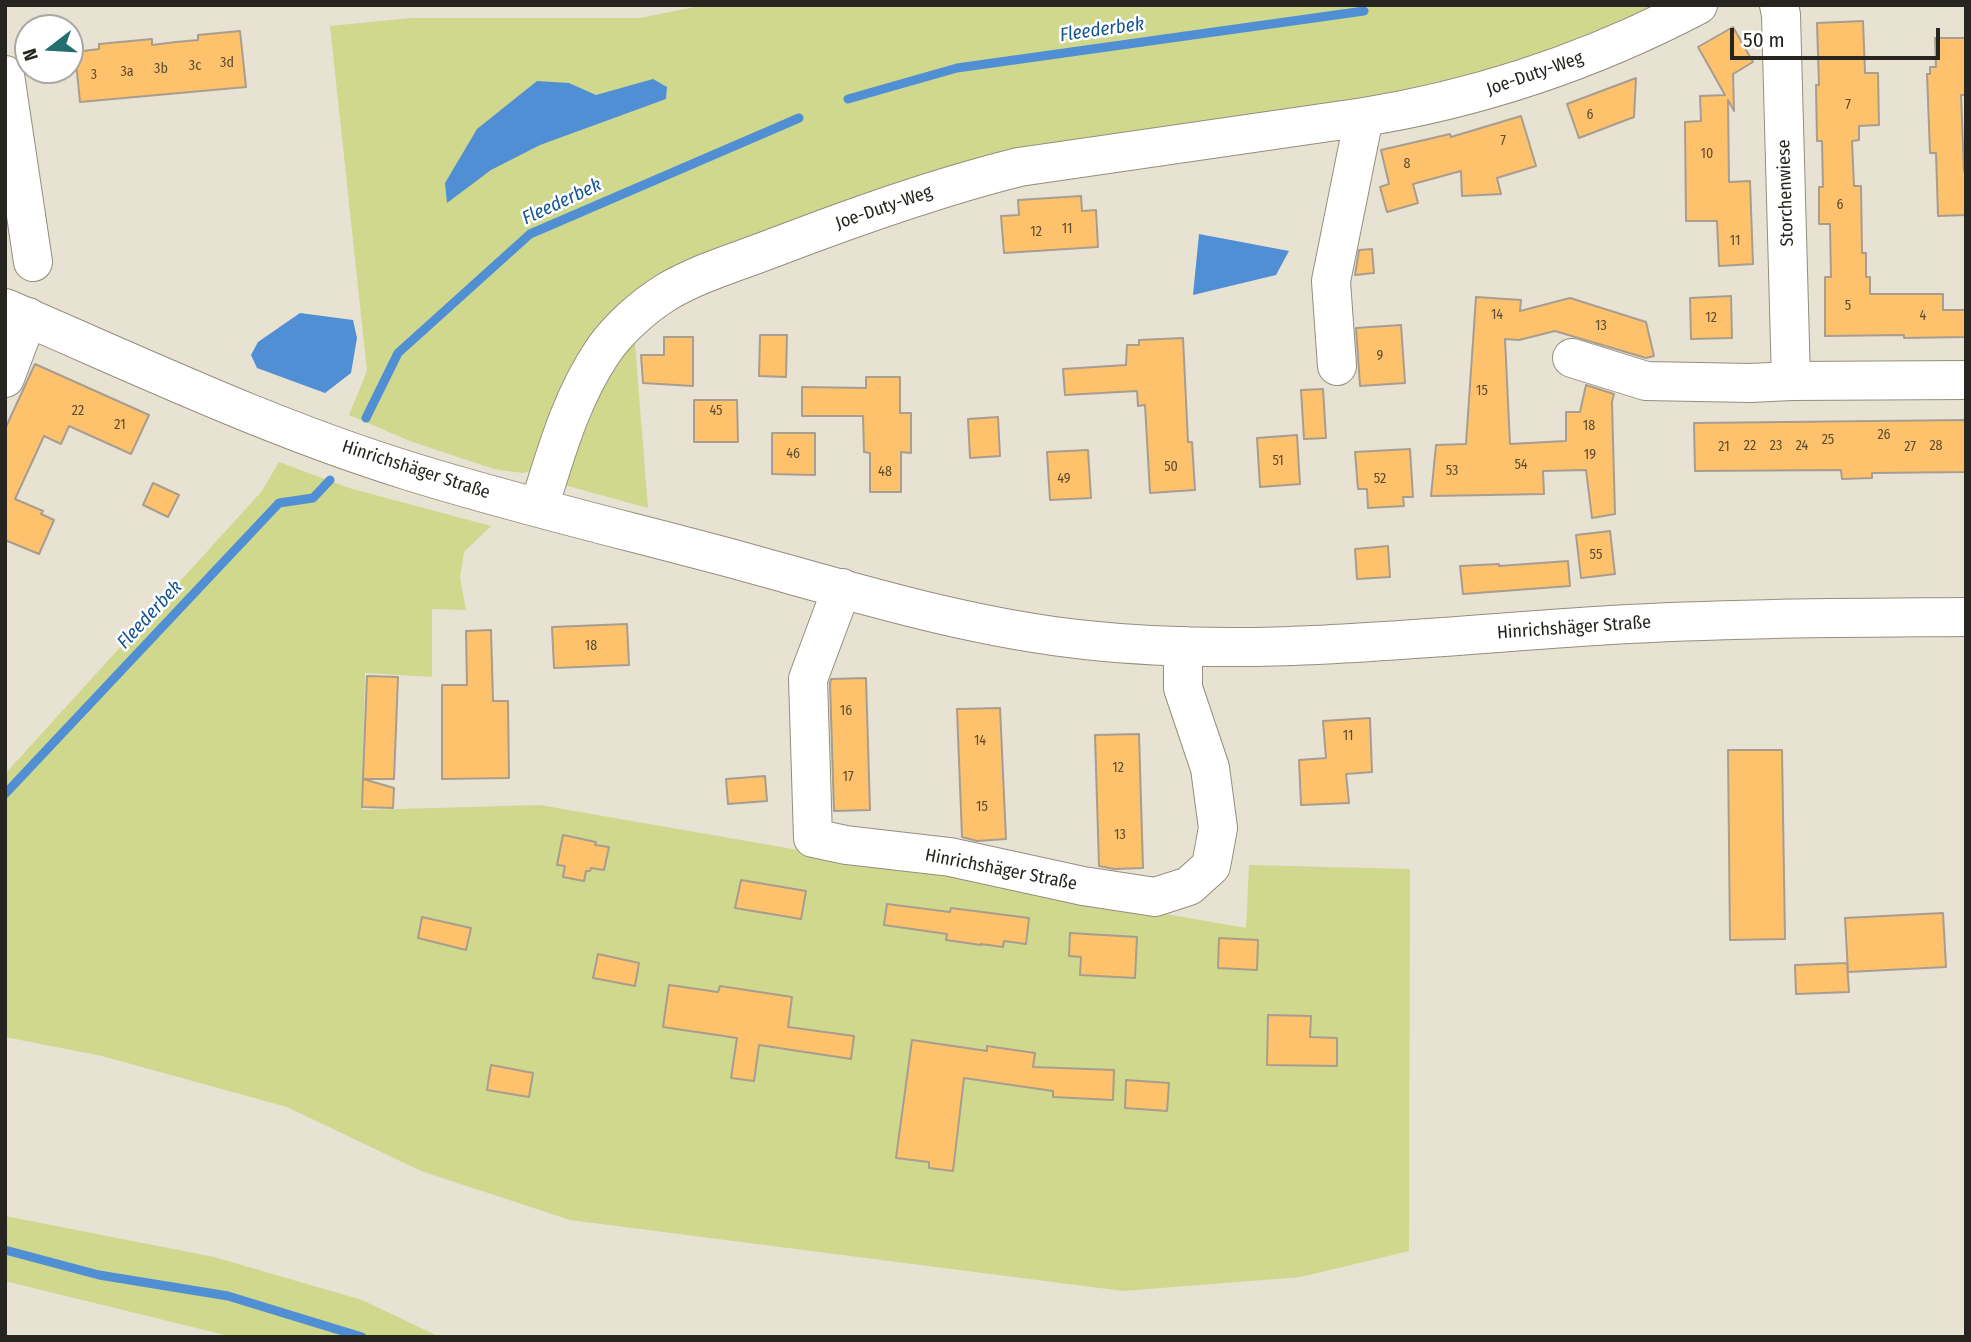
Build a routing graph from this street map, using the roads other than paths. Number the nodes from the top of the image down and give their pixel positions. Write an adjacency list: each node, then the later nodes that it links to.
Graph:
1 (1698, 5): 4 (street, Joe-Duty-Weg)
2 (1779, 5): 11 (street, Storchenwiese)
3 (5, 75): 5 (street)
4 (1364, 117): 8 (street); 12 (street, Joe-Duty-Weg)
5 (33, 262)
6 (17, 313): 9 (street); 12 (street, Hinrichshäger Straße)
7 (1572, 358): 11 (street)
8 (1337, 366)
9 (5, 378)
10 (1966, 380): 11 (street)
11 (1791, 381)
12 (539, 507): 13 (street, Hinrichshäger Straße)
13 (842, 589): 15 (street, Hinrichshäger Straße); 15 (street, Hinrichshäger Straße)
14 (1966, 617): 15 (street, Hinrichshäger Straße)
15 (1183, 646)

